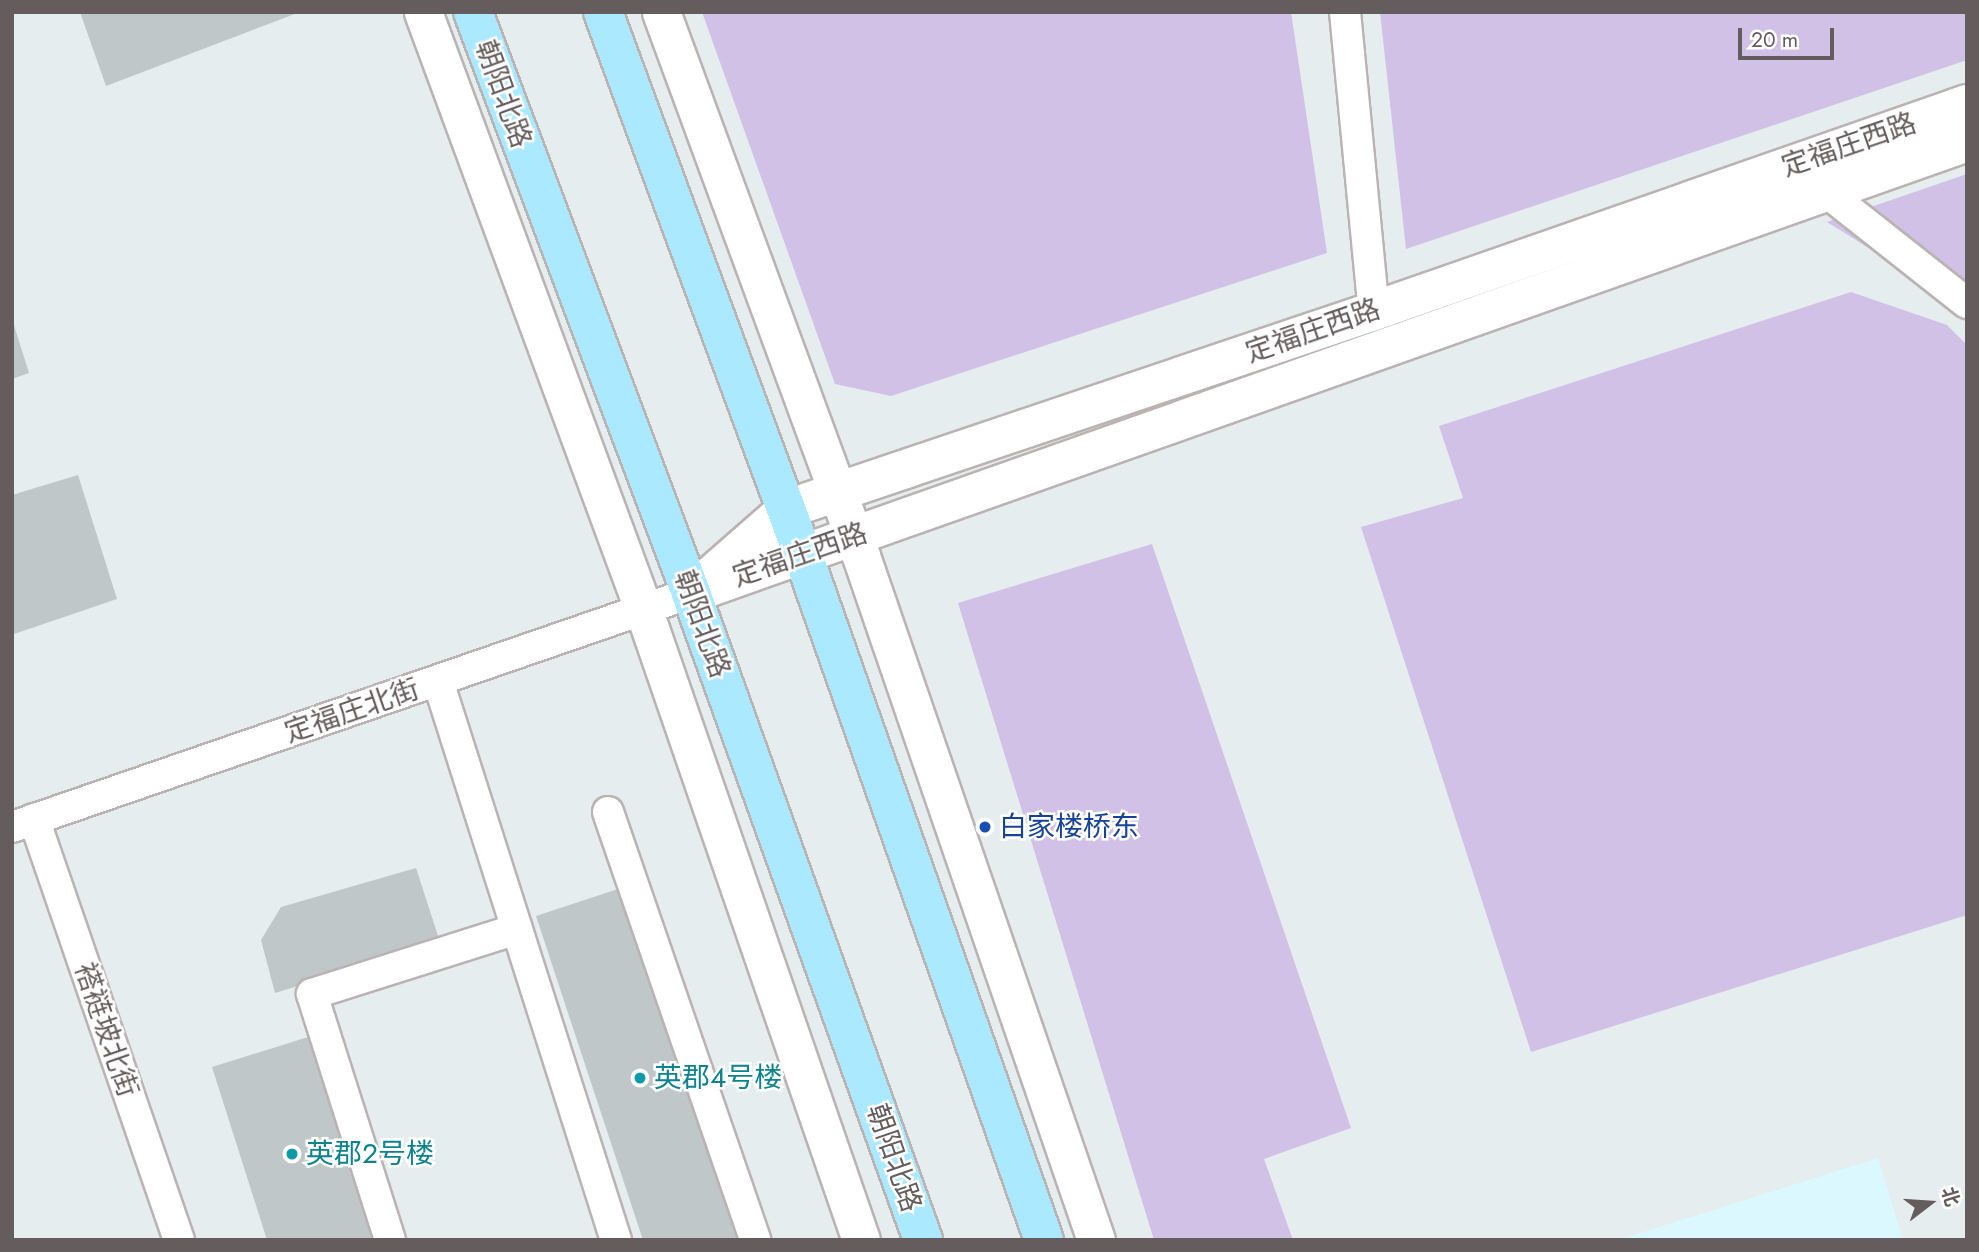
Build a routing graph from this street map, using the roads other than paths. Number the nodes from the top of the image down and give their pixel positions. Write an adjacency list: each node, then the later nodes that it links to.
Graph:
1 (423, 12): 16 (street, 朝阳北路)
2 (473, 12): 15 (main road, 朝阳北路)
3 (603, 12): 12 (main road)
4 (661, 12): 11 (street)
5 (1345, 12): 10 (street)
6 (1967, 104): 10 (main road, 定福庄西路)
7 (1967, 142): 8 (main road, 定福庄西路)
8 (1825, 191): 9 (street); 13 (main road, 定福庄西路)
9 (1967, 303)
10 (1374, 312): 11 (main road, 定福庄西路)
11 (838, 491): 12 (main road, 定福庄西路); 13 (street)
12 (787, 509): 14 (main road); 15 (main road, 定福庄西路)
13 (854, 537): 14 (main road, 定福庄西路); 28 (street)
14 (803, 555): 15 (main road, 定福庄西路); 27 (main road)
15 (691, 593): 16 (street, 定福庄北街); 26 (main road, 朝阳北路)
16 (644, 611): 17 (street, 定福庄北街); 25 (street, 朝阳北路)
17 (438, 681): 19 (street, 定福庄北街); 20 (street)
18 (608, 812): 24 (street)
19 (23, 823): 21 (street, 褡裢坡北街)
20 (517, 929): 22 (street); 23 (street)
21 (179, 1240)
22 (390, 1240)
23 (616, 1240)
24 (755, 1240)
25 (861, 1240)
26 (923, 1240)
27 (1044, 1240)
28 (1096, 1240)

